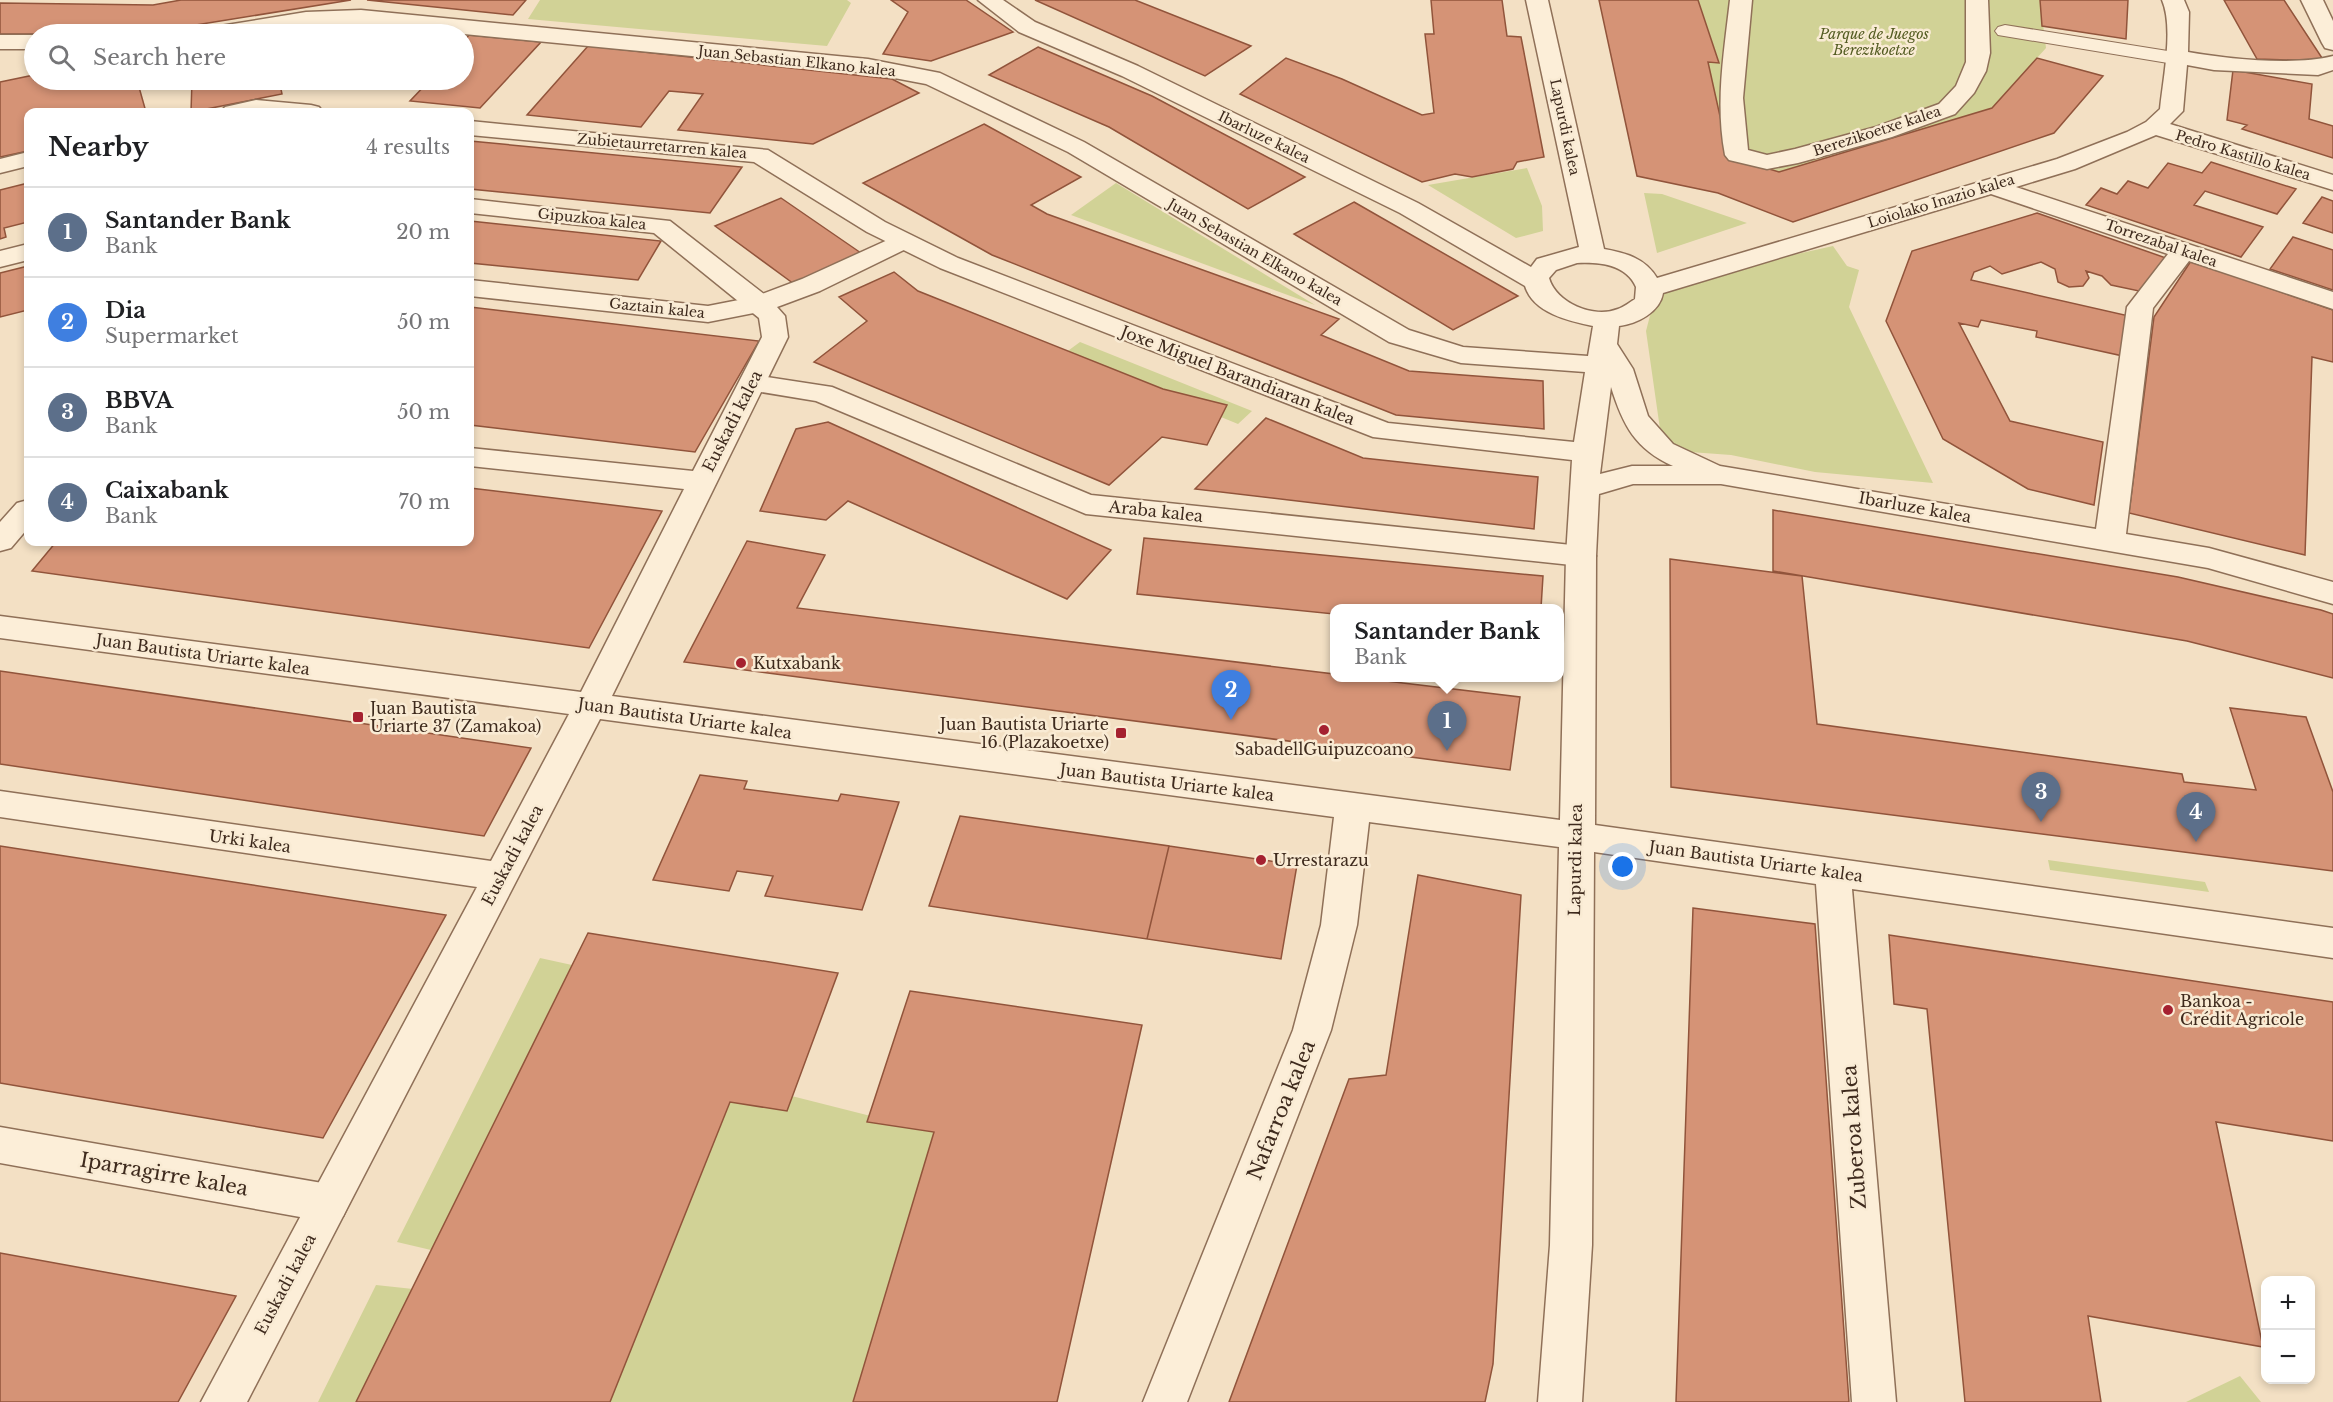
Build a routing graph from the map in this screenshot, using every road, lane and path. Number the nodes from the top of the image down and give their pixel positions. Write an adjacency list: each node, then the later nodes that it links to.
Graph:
1 (989, 0): 30 (street, Ibarluze kalea)
2 (1537, 0): 28 (street, Lapurdi kalea)
3 (1742, 0): 4 (street, Berezikoetxe kalea)
4 (1977, 0)
5 (2173, 0): 14 (street, Loiolako Inazio kalea)
6 (2312, 0): 13 (street)
7 (275, 24): 8 (street, Juan Sebastian Elkano kalea)
8 (433, 24)
9 (474, 28): 35 (street, Juan Sebastian Elkano kalea)
10 (2005, 36): 14 (lane)
11 (0, 42): 12 (street)
12 (24, 42)
13 (2333, 43)
14 (2174, 61): 15 (street); 18 (street, Loiolako Inazio kalea)
15 (2333, 63)
16 (251, 108): 17 (street)
17 (267, 108)
18 (2154, 127): 22 (street, Pedro Kastillo kalea); 23 (street, Loiolako Inazio kalea)
19 (474, 128): 25 (street, Zubietaurretarren kalea)
20 (24, 160): 21 (street)
21 (0, 166)
22 (2333, 183)
23 (1990, 186): 26 (street, Torrezabal kalea); 32 (street, Loiolako Inazio kalea)
24 (474, 206): 34 (street, Gipuzkoa kalea)
25 (903, 240): 34 (street, Gaztain kalea); 37 (street, Joxe Miguel Barandiaran kalea)
26 (2184, 251): 33 (street, Torrezabal kalea); 44 (street)
27 (24, 253): 29 (street)
28 (1593, 255): 30 (street); 32 (street)
29 (0, 260)
30 (1536, 281): 35 (street)
31 (474, 288): 34 (street, Gaztain kalea)
32 (1650, 288): 35 (street)
33 (2333, 301)
34 (760, 304): 36 (street, Euskadi kalea)
35 (1604, 343): 37 (street, Lapurdi kalea); 39 (street, Ibarluze kalea)
36 (753, 383): 40 (street, Euskadi kalea); 45 (street, Araba kalea)
37 (1587, 452): 41 (street, Lapurdi kalea)
38 (474, 458): 40 (street)
39 (1721, 476): 41 (street, Ibarluze kalea); 44 (street, Ibarluze kalea)
40 (701, 481): 48 (street, Euskadi kalea)
41 (1586, 488): 45 (street, Lapurdi kalea)
42 (24, 514): 43 (street)
43 (0, 541)
44 (2110, 541): 46 (street, Ibarluze kalea)
45 (1581, 556): 51 (street, Lapurdi kalea)
46 (2333, 593)
47 (0, 627): 48 (street, Juan Bautista Uriarte kalea)
48 (591, 705): 50 (street, Juan Bautista Uriarte kalea); 53 (street, Euskadi kalea)
49 (0, 804): 53 (street, Urki kalea)
50 (1353, 806): 51 (street, Juan Bautista Uriarte kalea); 58 (street, Nafarroa kalea)
51 (1575, 836): 52 (street, Juan Bautista Uriarte kalea); 59 (street, Lapurdi kalea)
52 (1833, 872): 54 (street, Juan Bautista Uriarte kalea); 60 (street, Zuberoa kalea)
53 (501, 876): 56 (street, Euskadi kalea)
54 (2333, 943)
55 (0, 1145): 56 (street, Iparragirre kalea)
56 (328, 1203): 57 (street, Euskadi kalea)
57 (223, 1402)
58 (1165, 1402)
59 (1560, 1402)
60 (1874, 1402)

